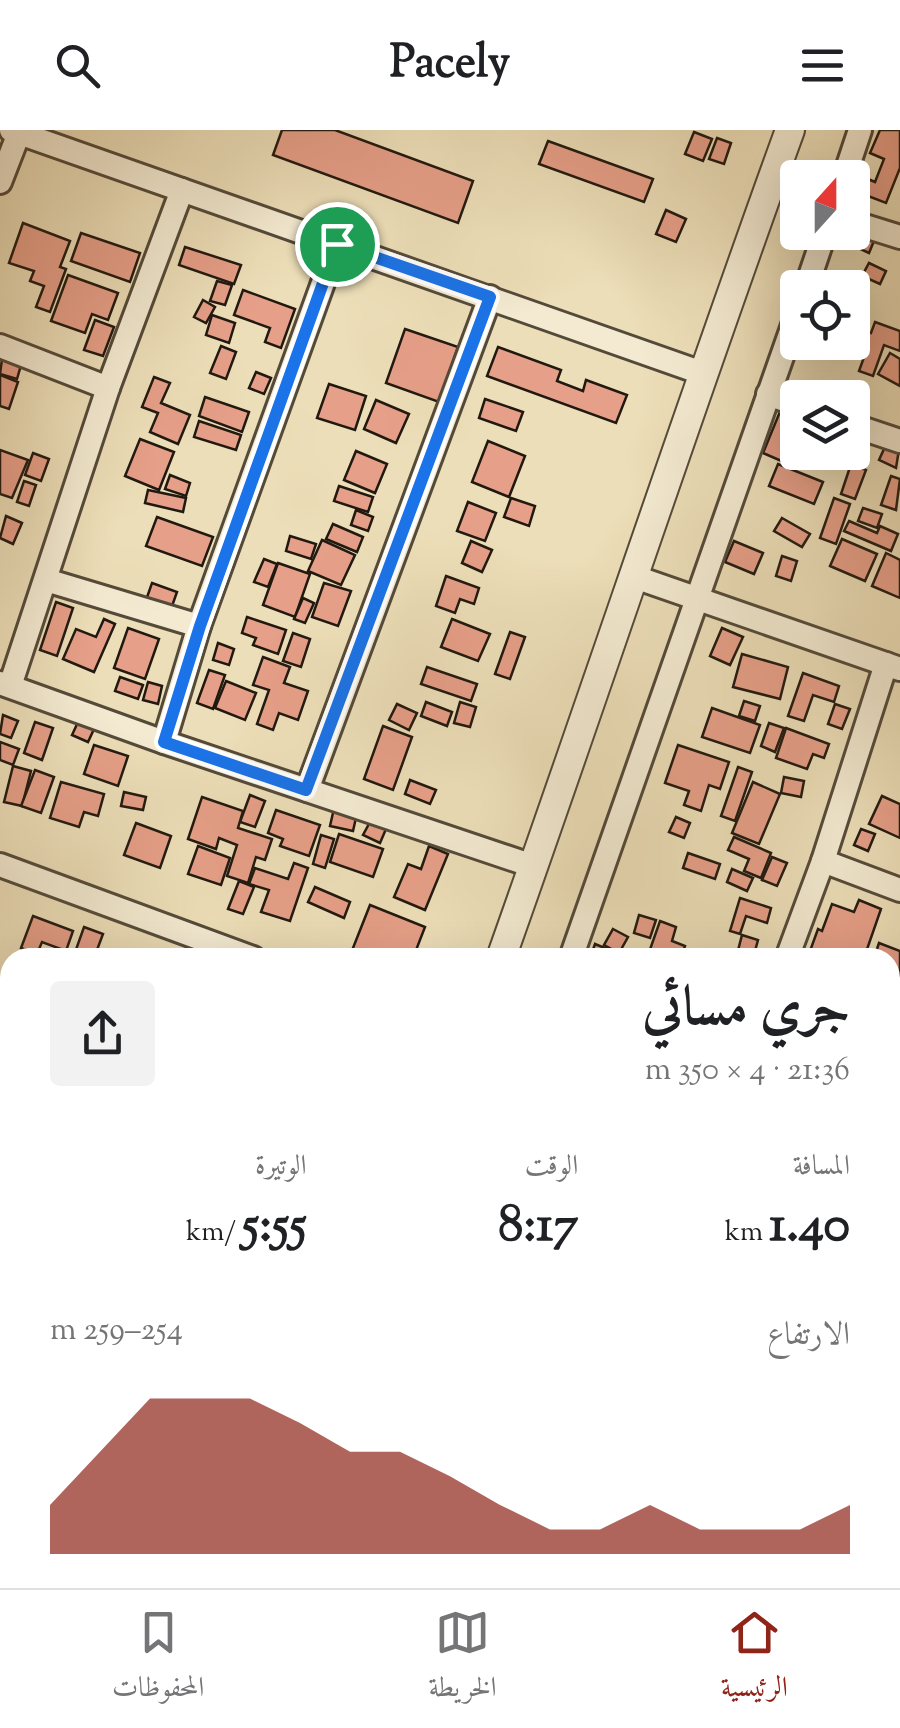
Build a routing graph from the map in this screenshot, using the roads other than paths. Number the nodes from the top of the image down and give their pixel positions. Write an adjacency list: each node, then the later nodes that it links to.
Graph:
1 (790, 130): 13 (street)
2 (860, 130): 4 (street)
3 (15, 131): 5 (street); 6 (street)
4 (850, 160)
5 (0, 182)
6 (182, 190): 9 (street); 14 (street)
7 (870, 228): 8 (street)
8 (900, 238)
9 (337, 244): 10 (street); 22 (street)
10 (490, 297): 13 (street); 26 (street)
11 (0, 346): 14 (street)
12 (780, 360): 15 (street)
13 (702, 373): 19 (street)
14 (108, 388): 20 (street)
15 (768, 394): 16 (street); 21 (street)
16 (780, 398)
17 (870, 431): 18 (street)
18 (900, 442)
19 (635, 577): 21 (street); 29 (street)
20 (46, 580): 22 (street); 24 (street)
21 (697, 598): 23 (street); 33 (street)
22 (200, 626): 25 (street)
23 (893, 667): 27 (street)
24 (5, 684): 25 (street)
25 (164, 742): 26 (street)
26 (306, 790): 29 (street)
27 (822, 861): 30 (street); 34 (street)
28 (0, 865): 31 (street)
29 (534, 866): 32 (street)
30 (900, 890)
31 (226, 948)
32 (505, 948)
33 (574, 948)
34 (791, 948)

